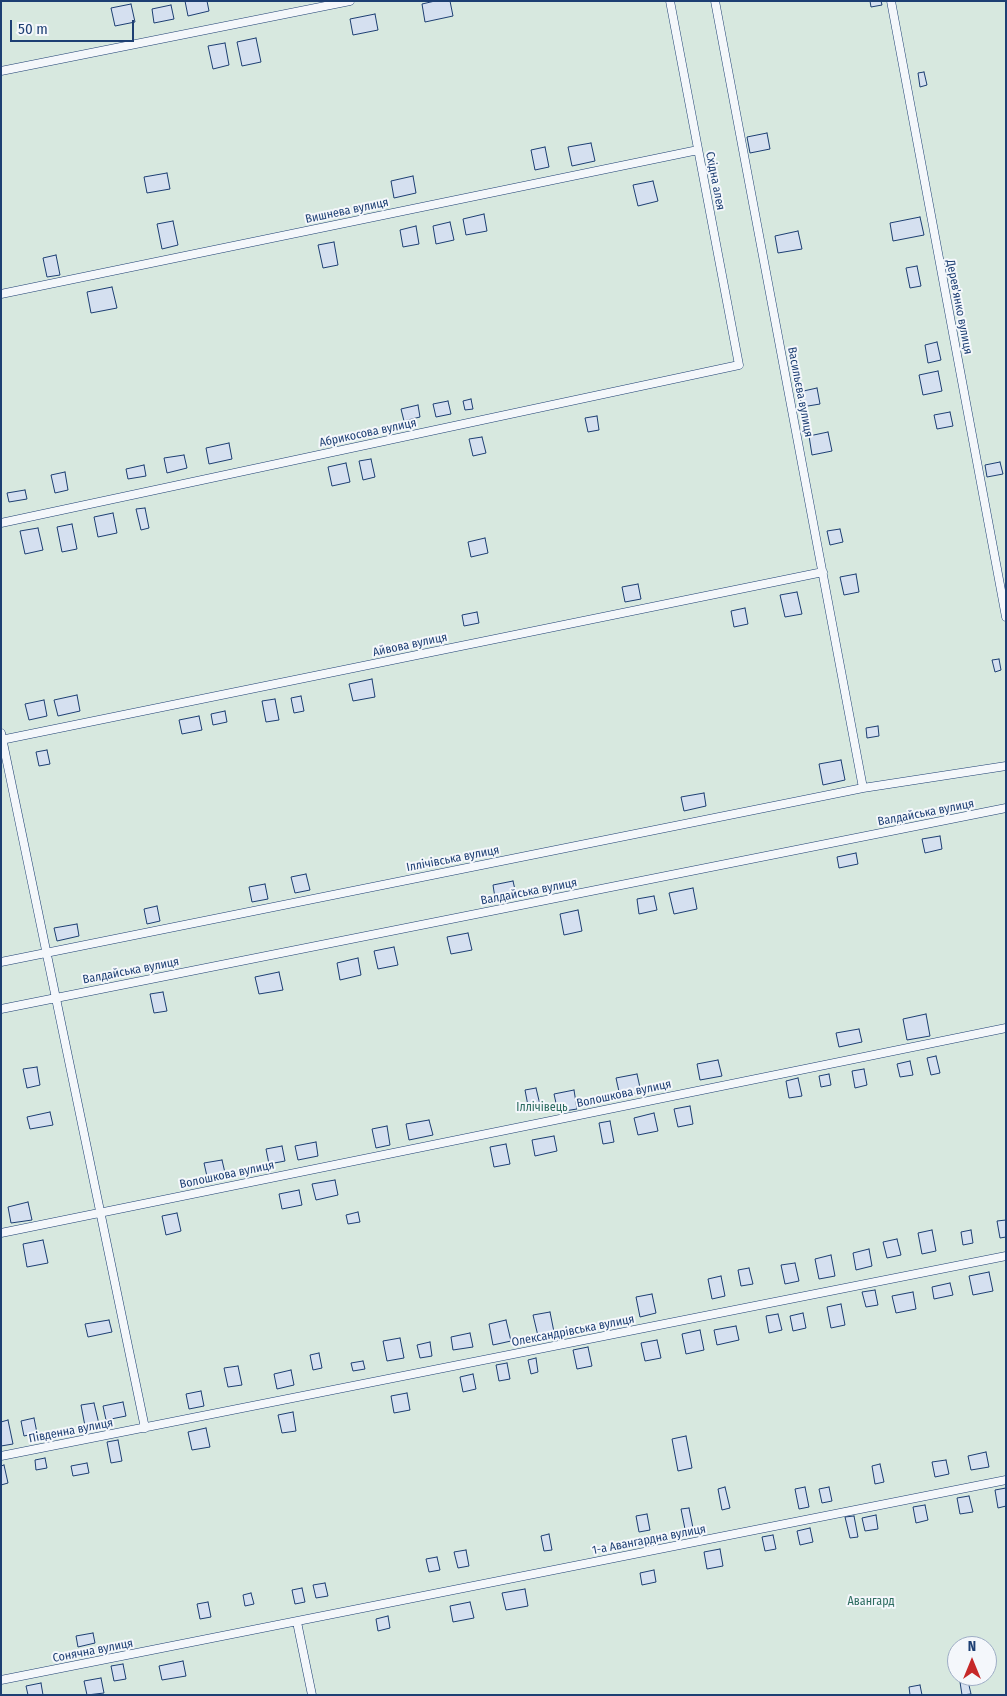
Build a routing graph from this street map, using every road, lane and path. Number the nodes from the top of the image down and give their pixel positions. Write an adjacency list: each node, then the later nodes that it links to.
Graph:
1 (350, 1): 5 (lane)
2 (670, 1): 6 (lane, Східна алея)
3 (715, 1): 10 (lane, Васильєва вулиця)
4 (891, 1): 11 (lane, Дерев'янко вулиця)
5 (1, 71)
6 (698, 150): 7 (lane, Вишнева вулиця); 8 (lane, Східна алея)
7 (1, 294)
8 (739, 364): 9 (lane, Абрикосова вулиця)
9 (1, 523)
10 (823, 572): 12 (lane, Айвова вулиця); 14 (lane, Васильєва вулиця)
11 (1006, 618)
12 (2, 737): 16 (lane)
13 (1006, 766): 14 (lane, Іллічівська вулиця)
14 (863, 788): 16 (lane, Іллічівська вулиця)
15 (1006, 808): 18 (lane, Валдайська вулиця)
16 (47, 953): 17 (lane, Іллічівська вулиця); 18 (lane)
17 (1, 962)
18 (56, 998): 19 (lane, Валдайська вулиця); 21 (lane)
19 (1, 1009)
20 (1006, 1028): 21 (lane, Волошкова вулиця)
21 (100, 1213): 22 (lane, Волошкова вулиця); 24 (lane)
22 (1, 1233)
23 (1006, 1256): 24 (lane, Олександрівська вулиця)
24 (145, 1428): 25 (lane, Південна вулиця)
25 (1, 1456)
26 (1006, 1480): 27 (lane, 1-а Авангардна вулиця)
27 (297, 1622): 28 (lane, 1-а Авангардна вулиця); 30 (lane)
28 (189, 1643): 29 (lane, Сонячна вулиця)
29 (1, 1680)
30 (312, 1695)

